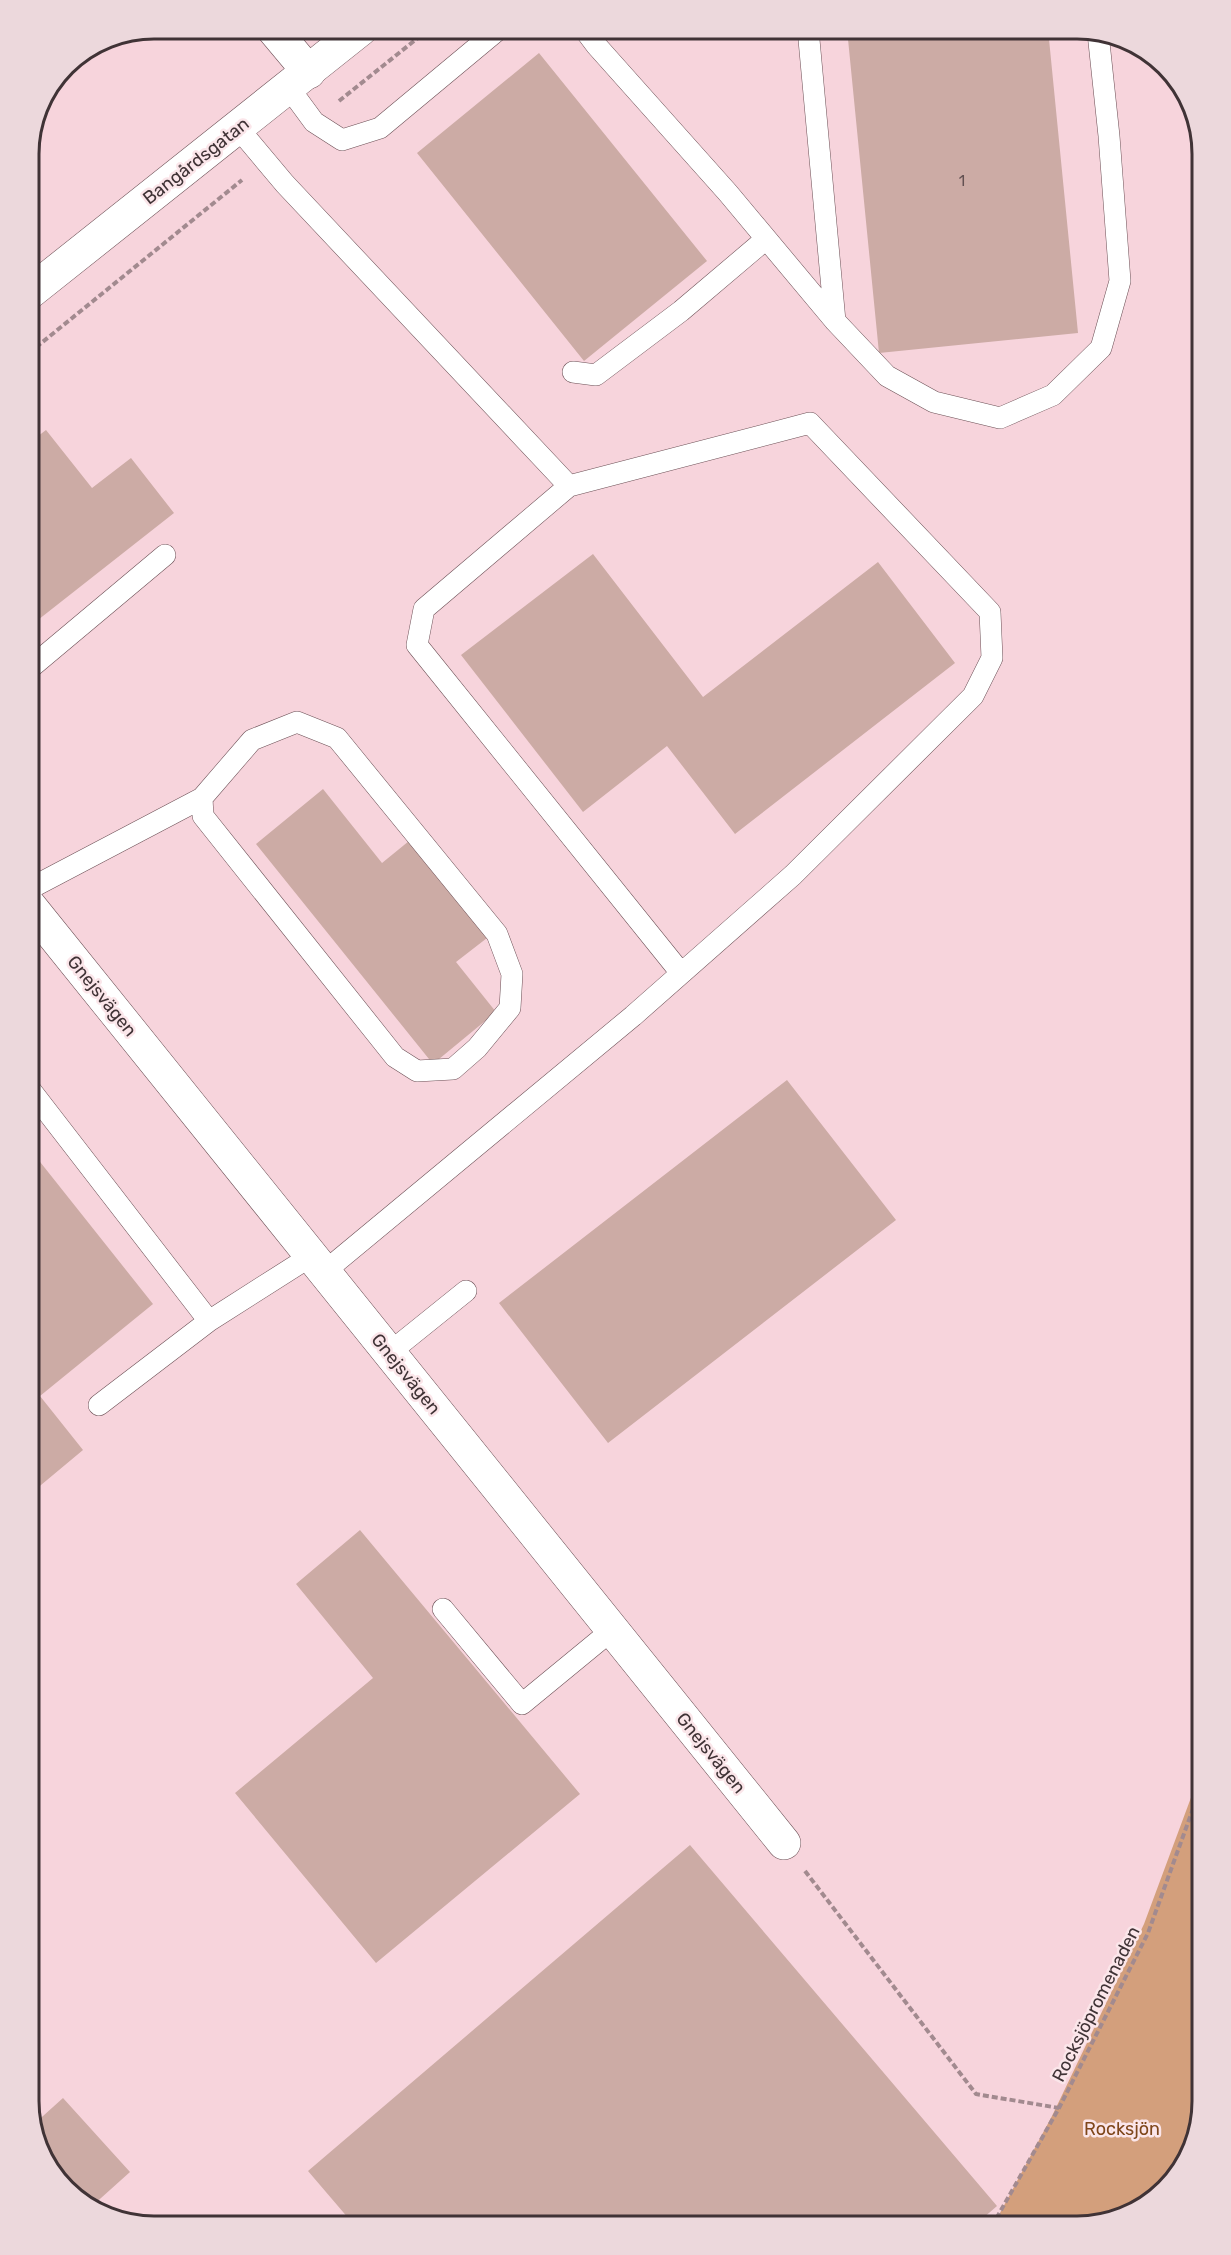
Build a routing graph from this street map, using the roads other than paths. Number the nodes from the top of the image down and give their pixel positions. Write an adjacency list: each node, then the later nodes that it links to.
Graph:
1 (278, 39): 7 (street)
2 (349, 39): 7 (street, Bangårdsgatan)
3 (487, 39): 7 (lane)
4 (592, 39): 9 (lane)
5 (809, 39): 11 (lane)
6 (1099, 41): 11 (lane)
7 (299, 80): 8 (street, Bangårdsgatan)
8 (238, 128): 10 (street, Bangårdsgatan); 13 (lane)
9 (766, 239): 11 (lane); 12 (lane)
10 (39, 285)
11 (835, 321)
12 (573, 372)
13 (570, 486): 19 (lane); 19 (lane)
14 (165, 555): 15 (lane)
15 (39, 661)
16 (202, 798): 16 (lane); 17 (lane)
17 (39, 899)
18 (39, 916): 21 (street, Gnejsvägen)
19 (681, 973): 21 (lane)
20 (39, 1101): 23 (lane)
21 (318, 1264): 23 (lane); 24 (street, Gnejsvägen)
22 (466, 1291): 24 (lane)
23 (209, 1321): 25 (lane)
24 (389, 1353): 27 (street, Gnejsvägen)
25 (99, 1405)
26 (443, 1609): 27 (lane)
27 (612, 1629): 28 (street, Gnejsvägen)
28 (784, 1843)

